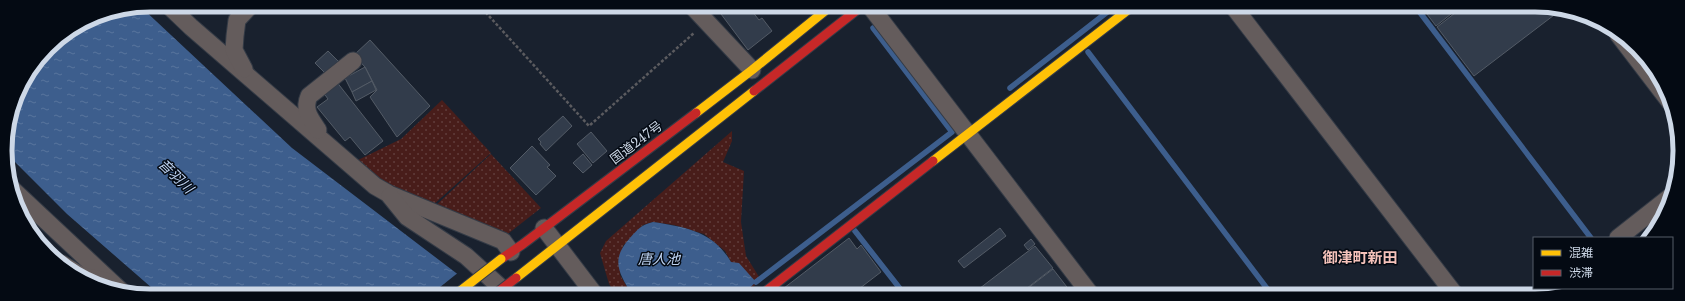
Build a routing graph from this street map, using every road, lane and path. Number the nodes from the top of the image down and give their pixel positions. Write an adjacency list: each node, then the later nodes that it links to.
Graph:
1 (176, 12): 14 (street)
2 (244, 12): 14 (street)
3 (485, 12): 10 (path)
4 (697, 12): 10 (street)
5 (824, 12): 13 (main road, 国道247号)
6 (854, 12): 23 (main road)
7 (875, 12): 16 (street)
8 (1125, 12): 16 (main road)
9 (1238, 12): 32 (street)
10 (706, 22): 13 (street)
11 (1631, 51): 15 (street)
12 (353, 61): 17 (street)
13 (752, 70): 21 (main road, 国道247号)
14 (250, 78): 17 (street)
15 (1655, 83)
16 (968, 135): 30 (main road); 31 (street)
17 (325, 142): 18 (street)
18 (389, 194): 24 (street); 28 (street)
19 (19, 196): 25 (street)
20 (1662, 203): 22 (street)
21 (544, 228): 23 (street); 24 (main road, 国道247号)
22 (1619, 237)
23 (558, 247): 27 (main road, bridge); 29 (street)
24 (506, 255): 26 (main road, 国道247号, bridge)
25 (112, 283)
26 (463, 289)
27 (502, 289)
28 (502, 289)
29 (590, 289)
30 (769, 289)
31 (1085, 289)
32 (1451, 289)

